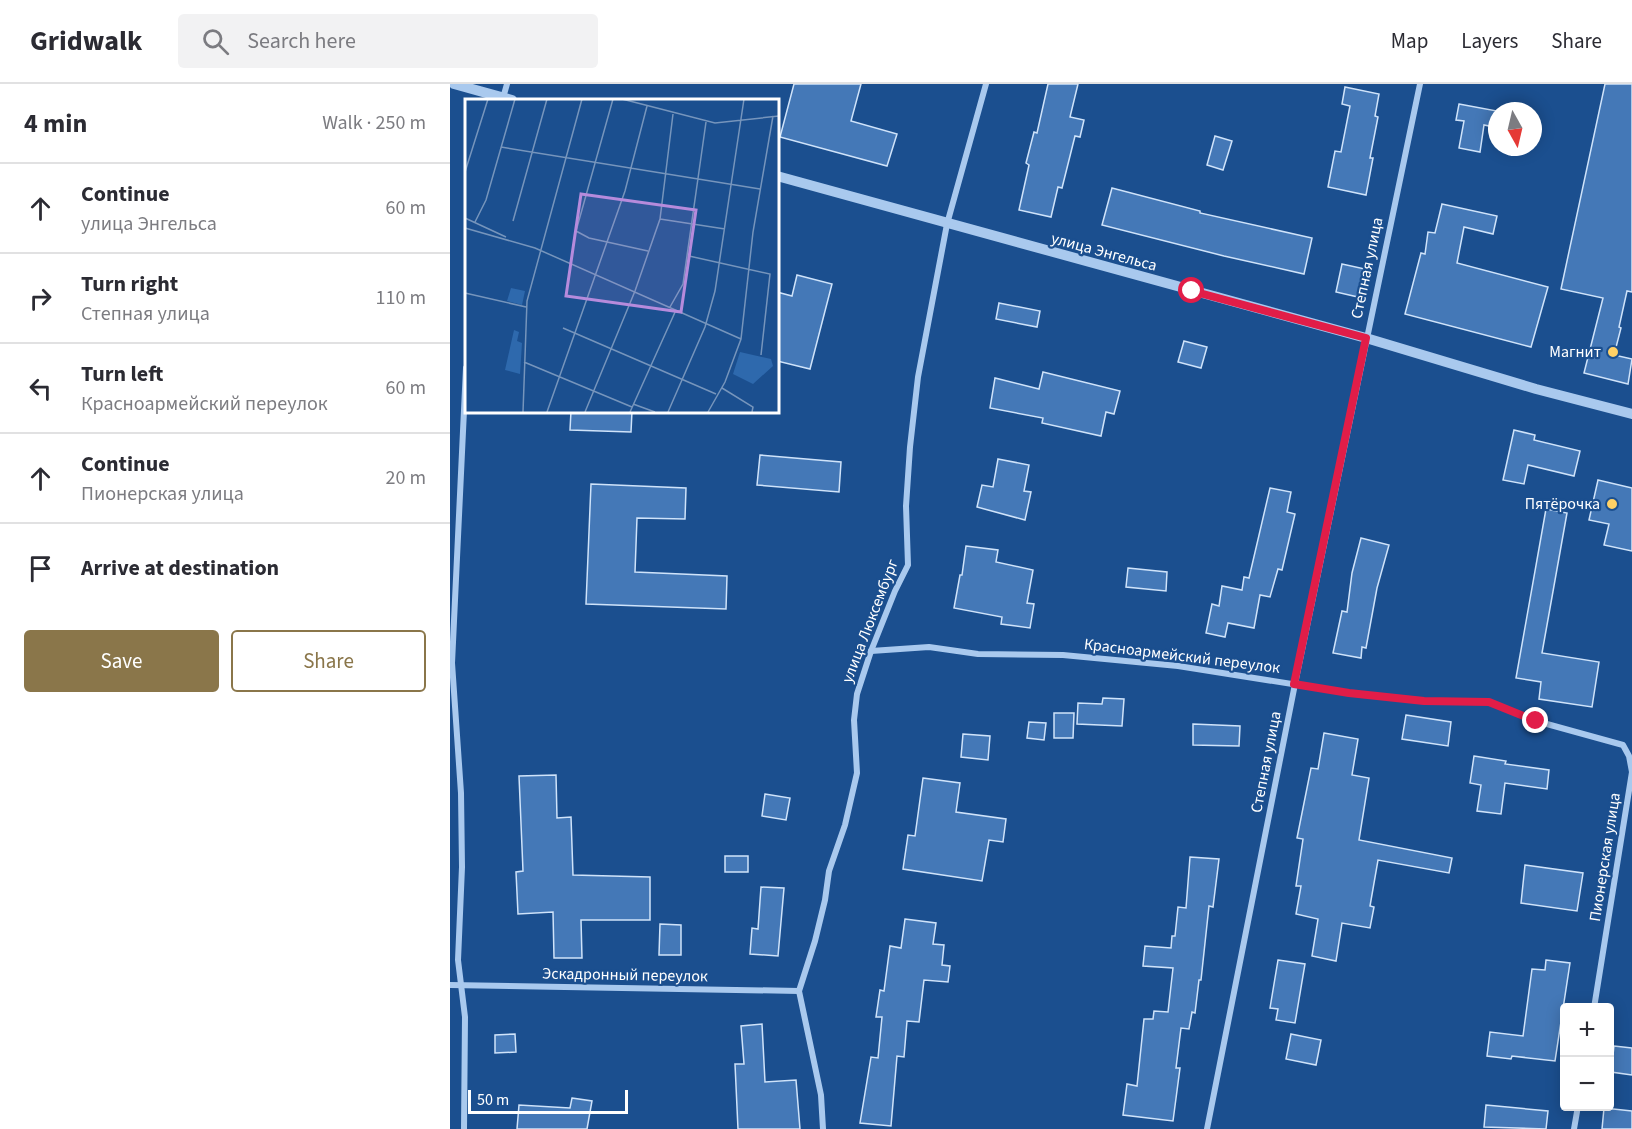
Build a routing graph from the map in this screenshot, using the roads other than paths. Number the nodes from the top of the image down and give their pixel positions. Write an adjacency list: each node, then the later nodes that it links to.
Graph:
1 (454, 84): 5 (street)
2 (507, 84): 5 (street)
3 (986, 84): 7 (street, улица Люксембург)
4 (1420, 84): 8 (street, Степная улица)
5 (507, 99)
6 (778, 176): 7 (street, улица Энгельса)
7 (947, 224): 8 (street, улица Энгельса); 11 (street, улица Люксембург)
8 (1366, 338): 10 (street, улица Энгельса); 13 (street, Степная улица)
9 (465, 388): 12 (street)
10 (1632, 414)
11 (871, 651): 13 (street, Красноармейский переулок); 17 (street, улица Люксембург)
12 (451, 663): 16 (street)
13 (1294, 684): 14 (street, Красноармейский переулок); 22 (street, Степная улица)
14 (1489, 702): 18 (street, Пионерская улица)
15 (450, 985): 16 (street, Эскадронный переулок)
16 (461, 985): 17 (street, Эскадронный переулок); 20 (street)
17 (799, 991): 21 (street, улица Люксембург)
18 (1595, 1003)
19 (1577, 1111): 23 (street)
20 (464, 1129)
21 (823, 1129)
22 (1207, 1129)
23 (1574, 1129)

